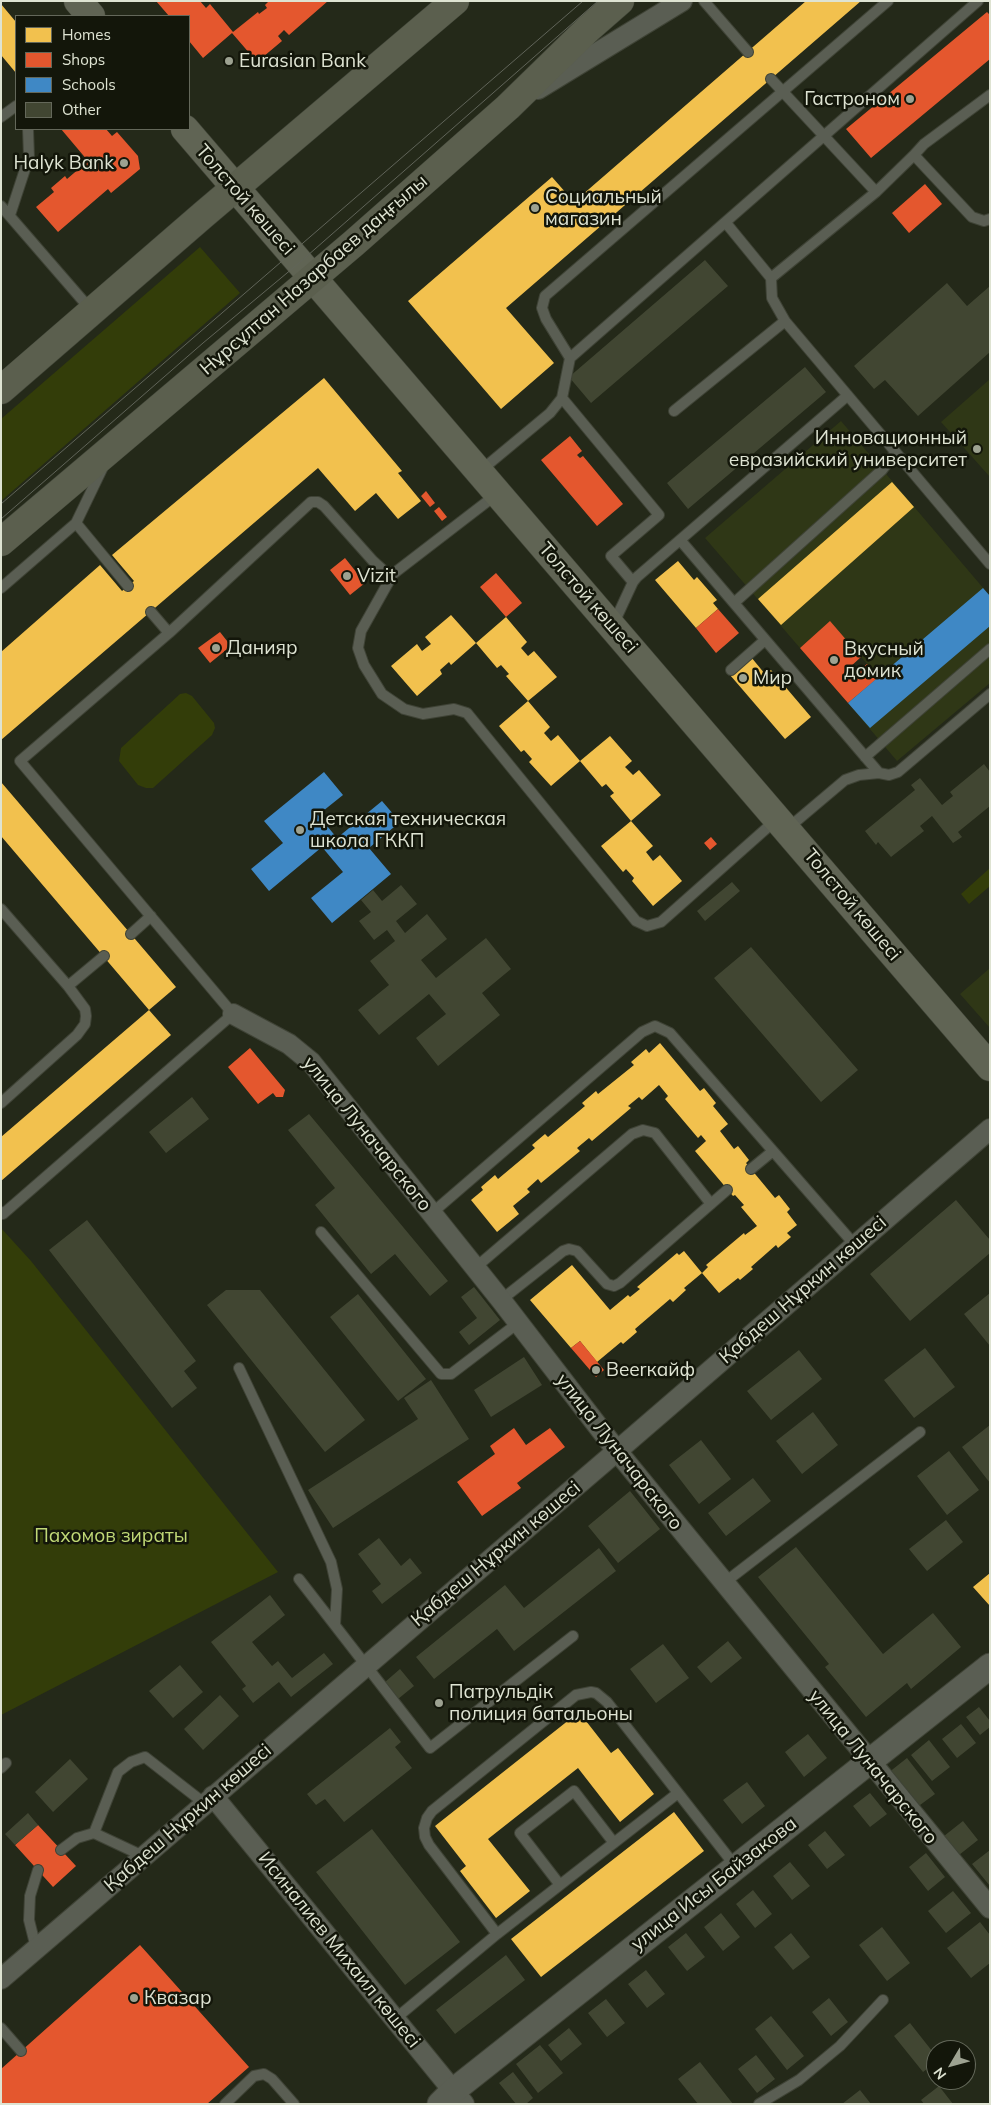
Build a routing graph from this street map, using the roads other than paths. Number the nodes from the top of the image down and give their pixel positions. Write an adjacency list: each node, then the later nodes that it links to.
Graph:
1 (78, 1): 8 (main road)
2 (455, 1): 20 (main road)
3 (620, 1): 14 (main road, Нұрсұлтан Назарбаев даңғылы)
4 (682, 1): 14 (street)
5 (704, 1): 9 (lane)
6 (888, 1): 11 (lane)
7 (978, 1): 18 (lane)
8 (90, 15)
9 (748, 52)
10 (771, 79): 11 (lane)
11 (783, 91): 18 (lane); 30 (lane)
12 (990, 95): 19 (lane)
13 (15, 107): 15 (lane)
14 (508, 107): 27 (main road, Нұрсұлтан Назарбаев даңғылы)
15 (3, 113)
16 (28, 130): 23 (lane)
17 (186, 130): 20 (main road, Толстой көшесі)
18 (824, 136): 21 (lane); 25 (lane)
19 (914, 155): 21 (lane); 24 (lane)
20 (235, 188): 27 (main road, Толстой көшесі); 28 (main road)
21 (876, 192): 26 (lane)
22 (1, 206): 23 (lane)
23 (10, 215): 28 (lane)
24 (990, 219)
25 (726, 222): 26 (lane); 30 (lane)
26 (771, 278): 29 (lane)
27 (313, 279): 35 (main road, Нұрсұлтан Назарбаев даңғылы); 37 (main road, Толстой көшесі)
28 (92, 311): 31 (main road)
29 (785, 321): 32 (lane); 34 (lane)
30 (570, 358): 33 (lane)
31 (1, 390)
32 (847, 396): 36 (lane); 40 (lane)
33 (562, 398): 37 (lane); 44 (lane)
34 (674, 412)
35 (113, 446): 39 (lane); 41 (main road, Нұрсұлтан Назарбаев даңғылы)
36 (895, 453): 42 (lane); 47 (lane)
37 (478, 472): 38 (main road, Толстой көшесі)
38 (497, 494): 43 (lane); 49 (main road, Толстой көшесі)
39 (76, 524): 45 (lane); 46 (lane)
40 (681, 541): 44 (lane); 47 (lane)
41 (1, 542)
42 (990, 564)
43 (392, 574): 50 (lane); 57 (lane)
44 (633, 582): 49 (lane)
45 (128, 586)
46 (1, 588)
47 (734, 603): 51 (lane)
48 (150, 612): 50 (lane)
49 (612, 626): 57 (main road, Толстой көшесі)
50 (169, 633): 59 (lane)
51 (765, 640): 53 (lane); 55 (lane)
52 (990, 648): 55 (lane)
53 (731, 670)
54 (990, 694): 56 (lane)
55 (865, 757): 56 (lane)
56 (878, 773): 57 (lane)
57 (782, 824): 64 (main road, Толстой көшесі)
58 (1, 909): 62 (lane)
59 (151, 916): 60 (lane); 63 (lane)
60 (130, 934)
61 (104, 956): 62 (lane)
62 (68, 986): 65 (lane)
63 (233, 1014): 71 (lane); 72 (street, улица Луначарского)
64 (990, 1067)
65 (1, 1103)
66 (990, 1128): 74 (street, Қабдеш Нұркин көшесі)
67 (773, 1151): 68 (lane); 72 (lane); 74 (lane)
68 (751, 1169)
69 (727, 1190): 70 (lane)
70 (711, 1204): 75 (lane); 76 (lane)
71 (1, 1212)
72 (432, 1213): 75 (street, улица Луначарского)
73 (321, 1232): 77 (lane)
74 (854, 1244): 80 (street, Қабдеш Нұркин көшесі)
75 (475, 1268): 76 (street, улица Луначарского)
76 (501, 1300): 77 (street, улица Луначарского)
77 (518, 1323): 80 (street, улица Луначарского)
78 (239, 1368): 83 (lane)
79 (920, 1432): 82 (lane)
80 (617, 1452): 82 (street, улица Луначарского); 85 (street, Қабдеш Нұркин көшесі)
81 (299, 1579): 83 (lane)
82 (724, 1583): 87 (street, улица Луначарского)
83 (335, 1625): 85 (lane)
84 (573, 1636): 85 (lane)
85 (366, 1666): 89 (street, Қабдеш Нұркин көшесі)
86 (990, 1666): 87 (street, улица Исы Байзакова)
87 (869, 1762): 94 (street, улица Исы Байзакова); 97 (street, улица Луначарского)
88 (678, 1793): 91 (lane); 94 (lane); 98 (lane)
89 (209, 1800): 90 (lane); 93 (street, Қабдеш Нұркин көшесі); 102 (street, Исиналиев Михаил көшесі)
90 (94, 1833): 92 (lane); 93 (lane)
91 (614, 1843): 96 (lane); 96 (lane)
92 (61, 1850)
93 (143, 1856): 99 (street, Қабдеш Нұркин көшесі)
94 (736, 1867): 105 (street, улица Исы Байзакова)
95 (38, 1870): 99 (lane)
96 (560, 1885): 98 (lane)
97 (988, 1904)
98 (497, 1934): 102 (lane)
99 (36, 1948): 100 (street, Қабдеш Нұркин көшесі)
100 (1, 1979)
101 (883, 2000): 108 (lane)
102 (395, 2019): 105 (street, Исиналиев Михаил көшесі)
103 (1, 2028): 104 (lane)
104 (21, 2051)
105 (453, 2099)
106 (226, 2104): 107 (lane)
107 (294, 2104)
108 (759, 2104)

